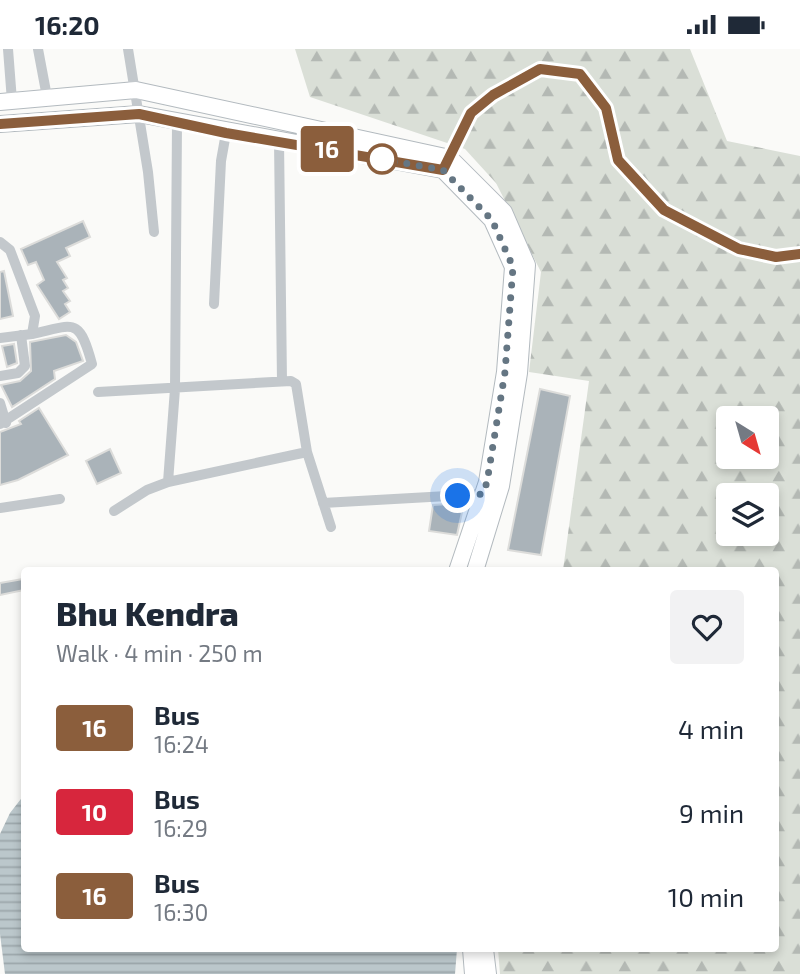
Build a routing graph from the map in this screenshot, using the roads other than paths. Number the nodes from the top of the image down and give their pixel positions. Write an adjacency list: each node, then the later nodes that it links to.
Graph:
1 (8, 49): 6 (street)
2 (38, 49): 5 (street)
3 (128, 49): 4 (street)
4 (136, 90): 5 (main road); 7 (street); 12 (main road)
5 (47, 97): 6 (main road)
6 (6, 101)
7 (139, 114): 8 (main road); 9 (main road); 13 (street)
8 (0, 124)
9 (177, 124): 10 (main road); 21 (street)
10 (226, 133): 11 (main road); 16 (street)
11 (279, 141): 12 (main road); 20 (street)
12 (446, 164): 15 (street); 27 (main road); 34 (main road)
13 (153, 232)
14 (0, 242): 17 (street)
15 (800, 254)
16 (214, 304)
17 (26, 334): 18 (street); 19 (street); 24 (street)
18 (0, 338)
19 (0, 376)
20 (282, 381): 21 (street); 25 (street)
21 (175, 389): 22 (street); 26 (street)
22 (98, 392)
23 (0, 403): 24 (street)
24 (3, 424)
25 (307, 452): 26 (street); 29 (street)
26 (168, 482): 31 (street)
27 (483, 494): 29 (street); 33 (main road)
28 (60, 499): 30 (street)
29 (323, 503): 32 (street)
30 (0, 508)
31 (114, 511)
32 (331, 527)
33 (458, 567)
34 (476, 567)
35 (471, 952): 37 (main road)
36 (485, 952): 38 (main road)
37 (473, 974)
38 (488, 974)

